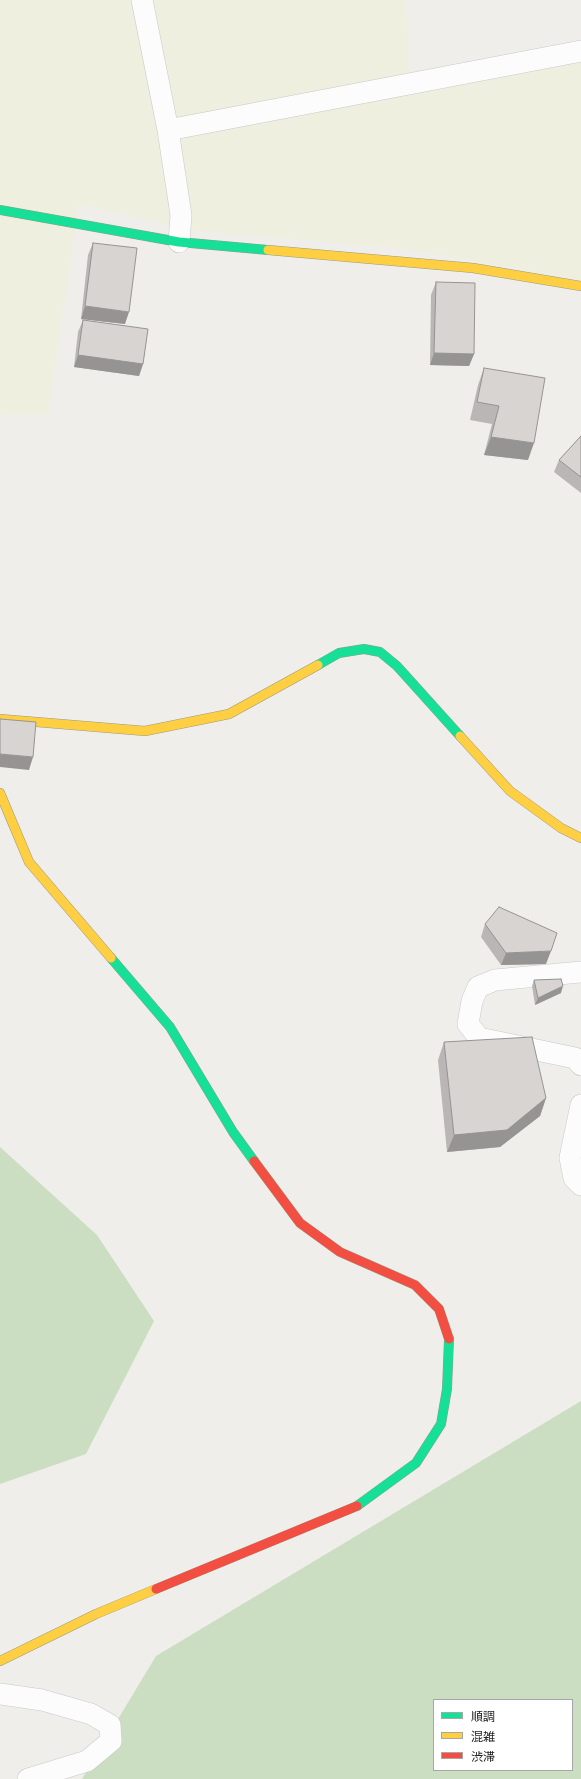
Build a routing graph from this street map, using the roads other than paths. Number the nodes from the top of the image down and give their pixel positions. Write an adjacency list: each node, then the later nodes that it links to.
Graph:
1 (142, 0): 3 (street)
2 (581, 50): 3 (street)
3 (168, 130): 5 (street)
4 (0, 210): 5 (street)
5 (179, 242): 6 (street)
6 (581, 286)
7 (0, 719): 9 (street)
8 (0, 792): 14 (street)
9 (581, 838)
10 (581, 972): 11 (street)
11 (581, 1065)
12 (581, 1105): 13 (street)
13 (581, 1186)
14 (0, 1662)
15 (0, 1694): 16 (street)
16 (28, 1779)

